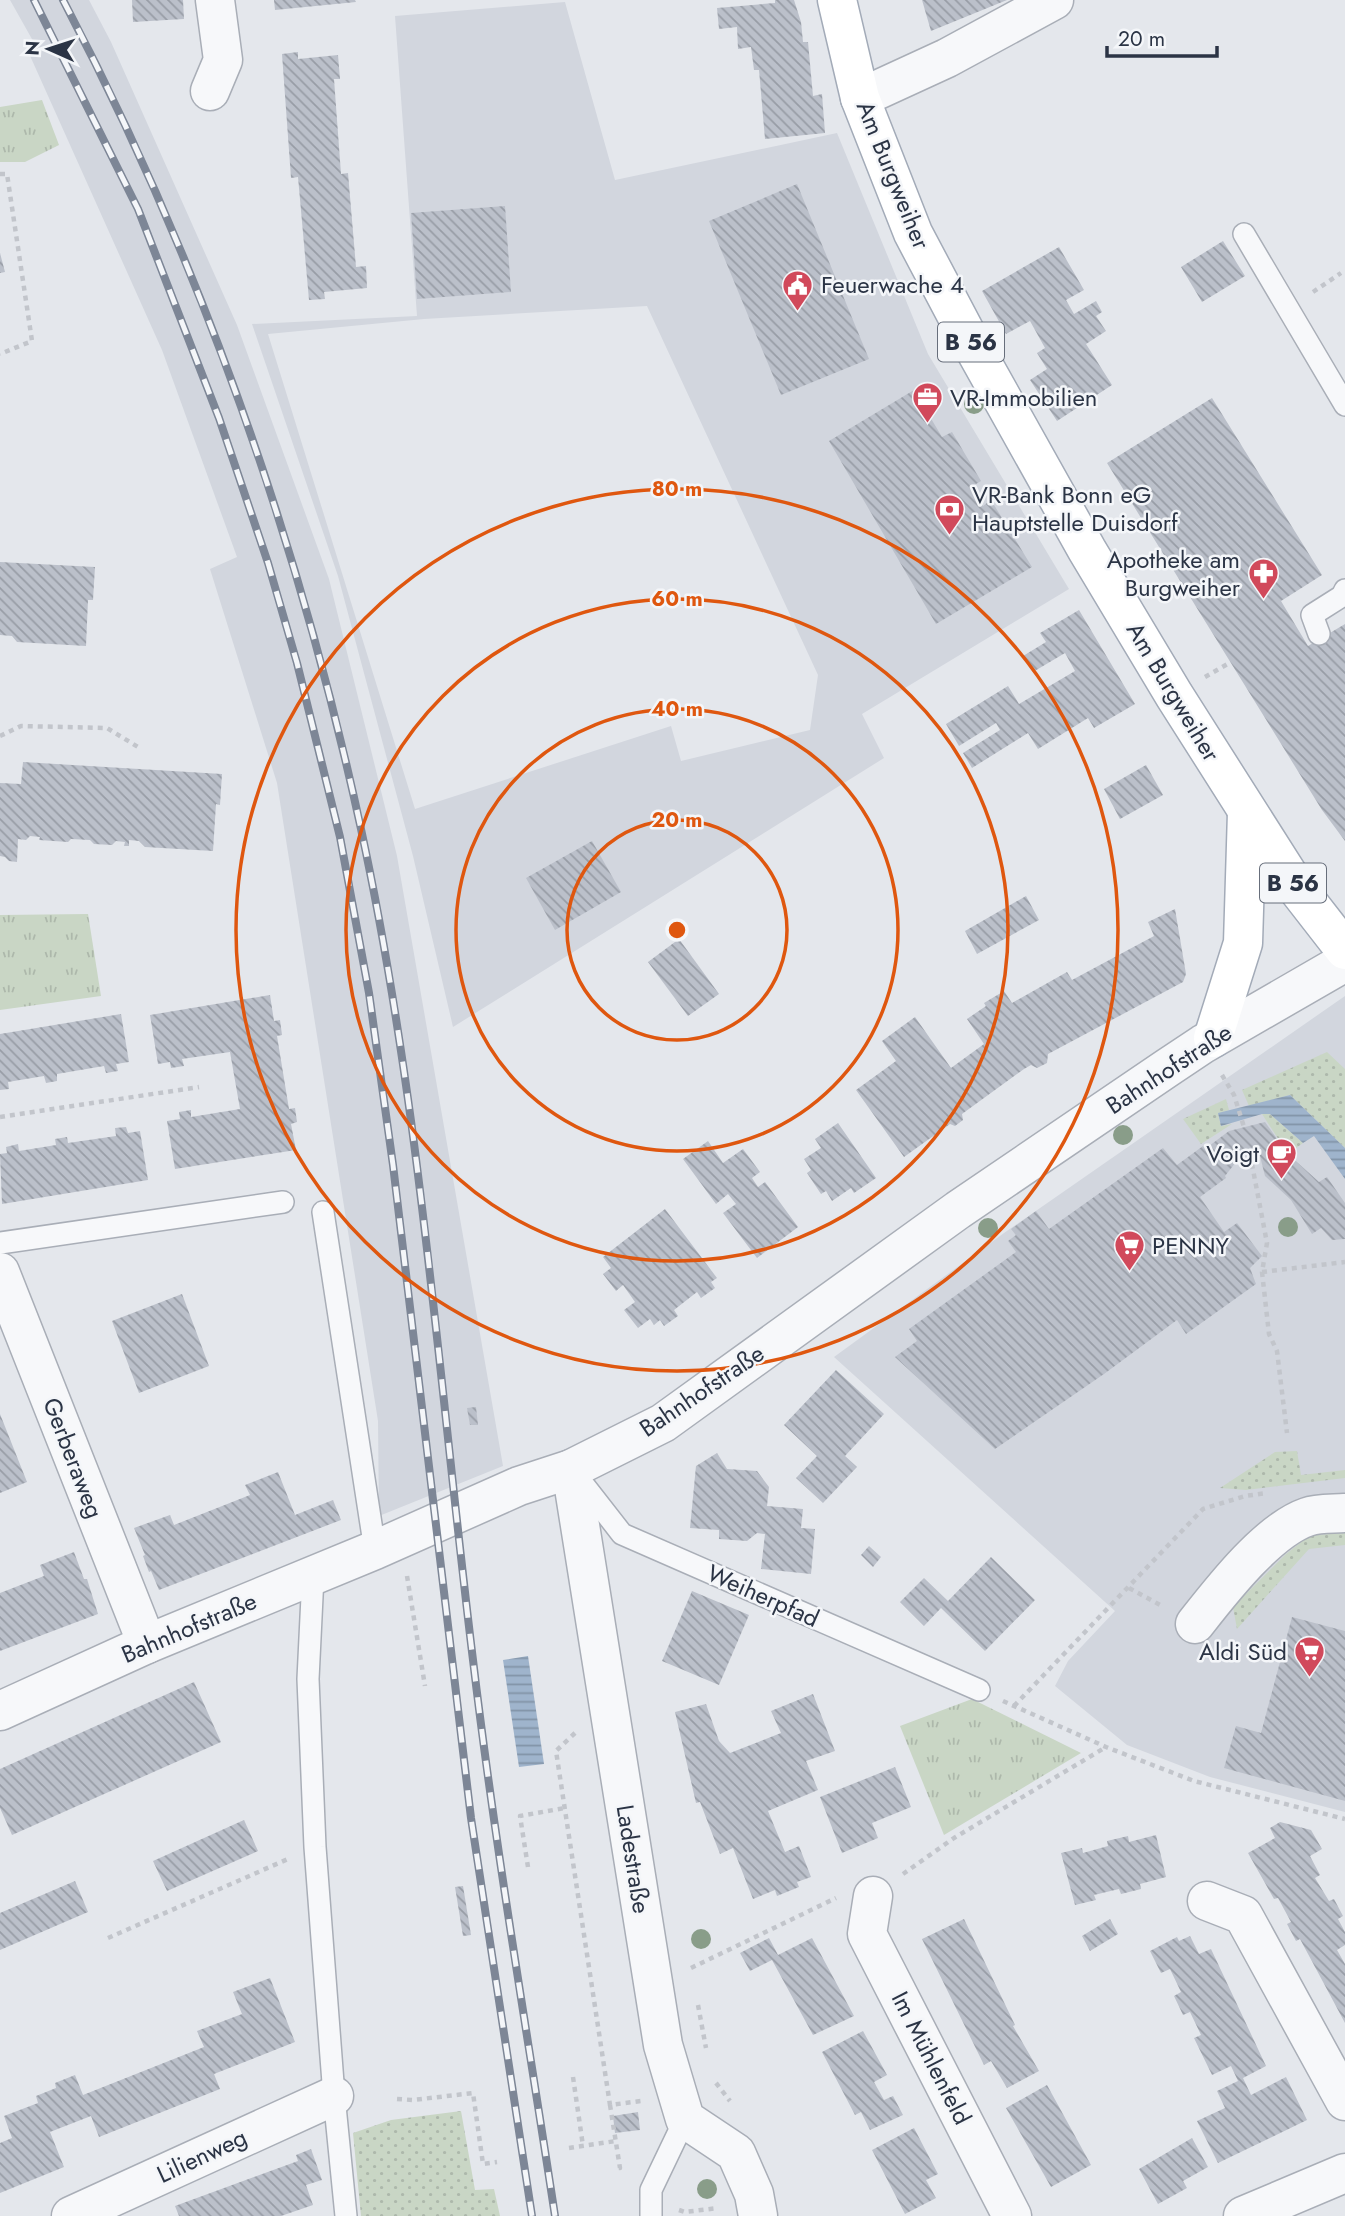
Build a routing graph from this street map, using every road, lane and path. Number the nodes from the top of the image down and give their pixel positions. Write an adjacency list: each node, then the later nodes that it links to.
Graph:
1 (215, 0): 4 (street)
2 (837, 0): 5 (main road, Am Burgweiher / B 56)
3 (1054, 0): 5 (street)
4 (209, 91)
5 (860, 97): 14 (main road, Am Burgweiher / B 56)
6 (0, 174): 8 (path)
7 (1244, 234): 9 (lane)
8 (0, 354)
9 (1345, 405)
10 (1345, 590): 11 (lane)
11 (1319, 634)
12 (0, 736): 13 (path)
13 (138, 747)
14 (1247, 812): 15 (main road, Am Burgweiher / B 56); 17 (main road)
15 (1345, 950)
16 (1345, 962): 17 (street, Bahnhofstraße)
17 (1213, 1038): 30 (street, Bahnhofstraße)
18 (198, 1087): 20 (path)
19 (1234, 1095): 21 (path)
20 (0, 1118)
21 (1244, 1127)
22 (1250, 1154): 28 (path)
23 (284, 1202): 25 (lane)
24 (324, 1212): 33 (lane)
25 (0, 1243)
26 (1345, 1262): 28 (path)
27 (0, 1272): 36 (street, Gerberaweg)
28 (1262, 1272): 29 (path)
29 (1287, 1433)
30 (571, 1469): 33 (street, Bahnhofstraße); 38 (lane, Weiherpfad); 57 (street, Ladestraße)
31 (1245, 1496): 40 (path)
32 (1345, 1513): 35 (street)
33 (387, 1545): 34 (street, Bahnhofstraße); 37 (path)
34 (313, 1576): 36 (street, Bahnhofstraße); 42 (lane)
35 (1195, 1625)
36 (146, 1644): 39 (street, Bahnhofstraße)
37 (425, 1686)
38 (979, 1690)
39 (0, 1711)
40 (1106, 1747): 41 (path); 44 (path)
41 (1345, 1819)
42 (315, 1847): 46 (path); 52 (lane)
43 (528, 1867): 55 (path)
44 (873, 1896): 47 (path); 70 (street, Im Mühlenfeld)
45 (1207, 1901): 54 (street)
46 (108, 1938)
47 (691, 1968)
48 (696, 1995): 49 (path)
49 (707, 2050)
50 (573, 2077): 59 (path)
51 (712, 2078): 56 (path)
52 (334, 2096): 65 (street, Lilienweg); 66 (lane)
53 (397, 2099): 61 (path)
54 (1345, 2101)
55 (610, 2105): 57 (path); 58 (path)
56 (736, 2109)
57 (685, 2119): 67 (lane); 69 (street)
58 (616, 2141): 59 (path); 62 (path)
59 (583, 2146): 60 (path)
60 (569, 2148)
61 (497, 2162)
62 (618, 2168)
63 (1345, 2174): 71 (street)
64 (718, 2208): 68 (path)
65 (71, 2216)
66 (346, 2216)
67 (651, 2216)
68 (686, 2216)
69 (758, 2216)
70 (1012, 2216)
71 (1243, 2216)

